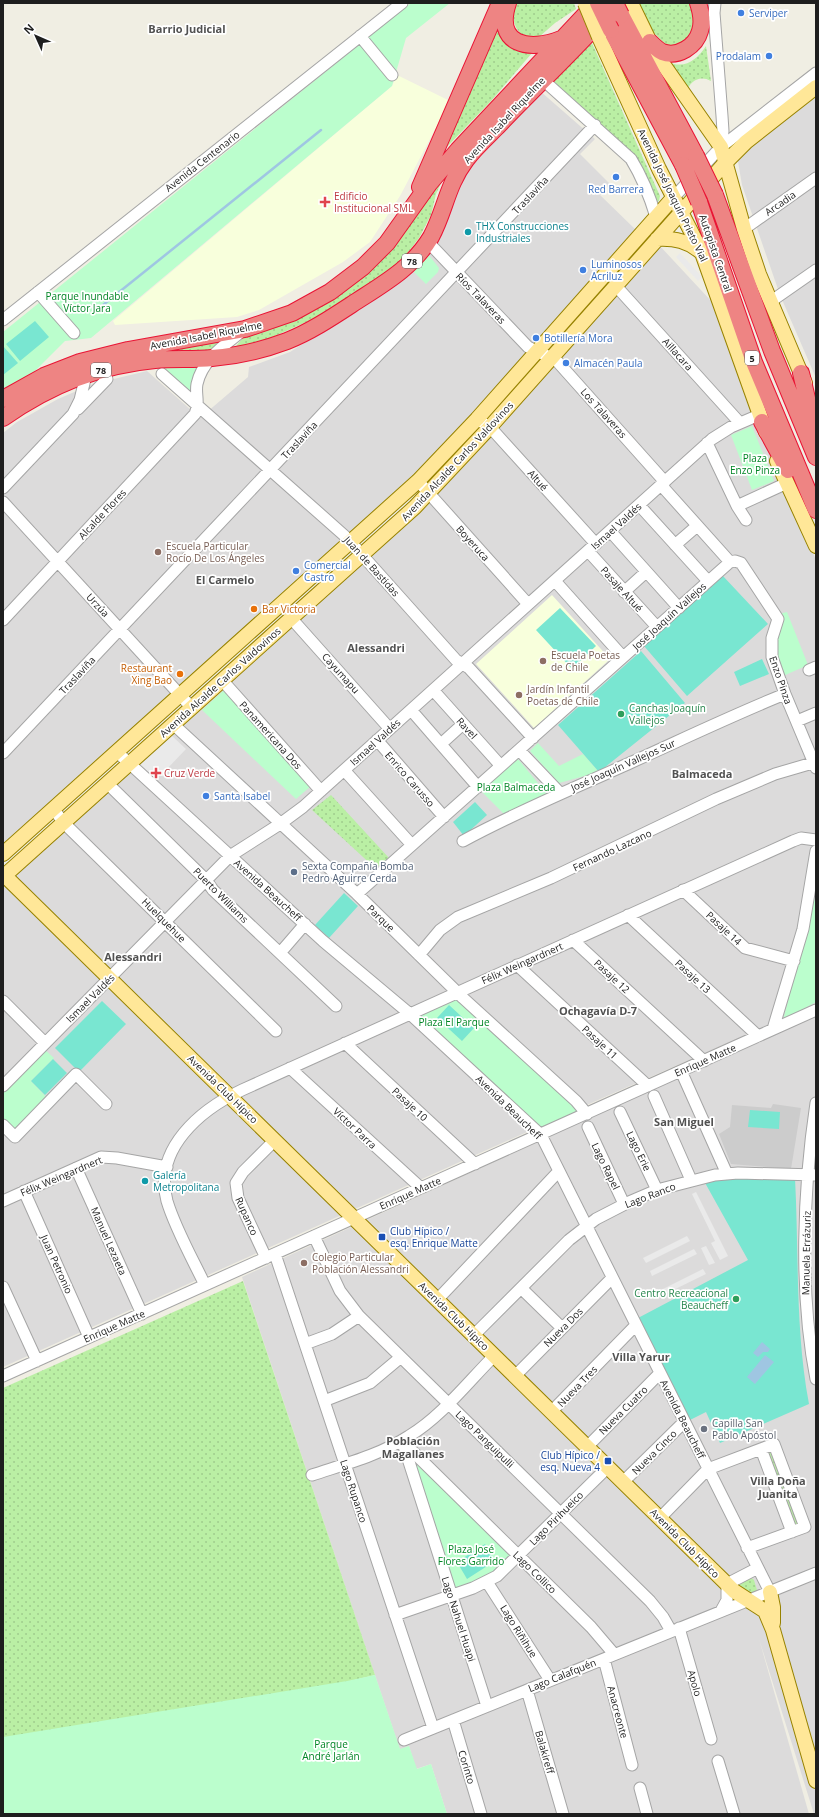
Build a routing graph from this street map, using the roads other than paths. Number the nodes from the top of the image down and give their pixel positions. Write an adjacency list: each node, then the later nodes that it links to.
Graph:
1 (402, 3): 10 (street, Avenida Centenario)
2 (500, 3): 24 (highway)
3 (508, 3): 11 (highway)
4 (585, 3): 9 (main road, Avenida José Joaquín Prieto Vial, bridge)
5 (597, 3): 9 (highway, Autopista Central / 5, bridge); 11 (highway, Avenida Isabel Riquelme / 78)
6 (698, 3): 12 (highway)
7 (715, 3): 18 (street)
8 (621, 6): 12 (main road); 15 (highway, Avenida Isabel Riquelme / 78); 57 (highway, Autopista Central / 5, bridge)
9 (605, 34): 21 (main road, Avenida José Joaquín Prieto Vial); 67 (highway, Autopista Central / 5, bridge)
10 (360, 36): 14 (street); 33 (street, Avenida Centenario)
11 (564, 37): 24 (highway, Avenida Isabel Riquelme / 78)
12 (650, 42): 18 (main road)
13 (816, 73): 18 (street, Avenida Alcalde Carlos Valdovinos)
14 (392, 75)
15 (542, 79): 17 (street, Avenida José Joaquín Prieto Vial); 27 (highway, Avenida Isabel Riquelme / 78)
16 (816, 87): 19 (main road, Avenida Alcalde Carlos Valdovinos)
17 (595, 126): 23 (street, Avenida José Joaquín Prieto Vial); 30 (street, Traslaviña)
18 (721, 147): 19 (main road); 21 (street, Avenida Alcalde Carlos Valdovinos)
19 (726, 162): 22 (main road, Avenida Alcalde Carlos Valdovinos); 25 (main road)
20 (816, 178): 25 (street, Arcadia)
21 (673, 198): 22 (main road, Avenida José Joaquín Prieto Vial); 23 (main road, Avenida Alcalde Carlos Valdovinos)
22 (681, 211): 26 (main road, Avenida Alcalde Carlos Valdovinos); 28 (main road, Avenida José Joaquín Prieto Vial)
23 (656, 217): 32 (main road, Avenida Alcalde Carlos Valdovinos)
24 (407, 218): 37 (highway, Avenida Isabel Riquelme / 78)
25 (744, 229): 35 (main road)
26 (657, 239): 28 (main road); 31 (main road, Avenida Alcalde Carlos Valdovinos)
27 (428, 242): 30 (street, Ríos Talaveras); 40 (highway, Avenida Isabel Riquelme / 78)
28 (702, 253): 51 (main road, Avenida José Joaquín Prieto Vial)
29 (816, 270): 35 (street)
30 (456, 272): 39 (street, Ríos Talaveras); 58 (street, Traslaviña)
31 (616, 286): 34 (main road, Avenida Alcalde Carlos Valdovinos); 53 (street, Aillacara)
32 (590, 291): 34 (main road); 39 (main road, Avenida Alcalde Carlos Valdovinos)
33 (38, 292): 36 (street, Avenida Centenario); 38 (street)
34 (602, 301): 41 (main road, Avenida Alcalde Carlos Valdovinos)
35 (770, 302): 42 (main road)
36 (3, 320)
37 (245, 329): 40 (street); 46 (highway, Avenida Isabel Riquelme / 78)
38 (74, 333)
39 (537, 352): 41 (street, Los Talaveras); 52 (main road, Avenida Alcalde Carlos Valdovinos)
40 (210, 358): 44 (highway, Avenida Isabel Riquelme / 78); 47 (street)
41 (551, 358): 54 (main road, Avenida Alcalde Carlos Valdovinos); 60 (street, Los Talaveras)
42 (800, 373): 48 (main road); 55 (highway)
43 (162, 374): 47 (street, Juan de Bastidas)
44 (86, 375): 49 (street); 50 (highway, Avenida Isabel Riquelme / 78)
45 (107, 379): 49 (street)
46 (3, 399)
47 (198, 406): 58 (street, Juan de Bastidas); 77 (street, Alcalde Flores)
48 (816, 409)
49 (73, 414): 62 (street)
50 (3, 418)
51 (761, 418): 53 (street, Ismael Valdés); 61 (main road, Avenida José Joaquín Prieto Vial); 69 (highway)
52 (477, 419): 54 (street, Altué); 59 (main road, Avenida Alcalde Carlos Valdovinos)
53 (740, 423): 56 (street, Ismael Valdés)
54 (490, 427): 63 (main road, Avenida Alcalde Carlos Valdovinos); 75 (street, Altué)
55 (816, 436)
56 (708, 444): 60 (street, Ismael Valdés); 66 (street)
57 (816, 457)
58 (271, 470): 72 (street, Juan de Bastidas); 90 (street, Traslaviña)
59 (418, 481): 63 (street, Boyeruca); 72 (main road, Avenida Alcalde Carlos Valdovinos)
60 (663, 483): 65 (street, Ismael Valdés); 70 (street, Los Talaveras)
61 (787, 483): 66 (street); 74 (main road, Avenida José Joaquín Prieto Vial)
62 (3, 488)
63 (429, 493): 76 (main road, Avenida Alcalde Carlos Valdovinos); 84 (street, Boyeruca)
64 (3, 502): 77 (street, Urzúa)
65 (639, 505): 71 (street, Ismael Valdés); 73 (street)
66 (737, 506): 68 (street)
67 (816, 510)
68 (746, 520)
69 (816, 523)
70 (697, 526): 73 (street); 78 (street, Los Talaveras)
71 (610, 532): 75 (street, Ismael Valdés); 79 (street)
72 (351, 542): 76 (street, Juan de Bastidas); 83 (main road, Avenida Alcalde Carlos Valdovinos)
73 (675, 545): 81 (street)
74 (816, 546)
75 (592, 548): 80 (street, Ismael Valdés); 82 (street, Pasaje Altué)
76 (362, 555): 85 (main road, Avenida Alcalde Carlos Valdovinos); 94 (street, Juan de Bastidas)
77 (58, 561): 88 (street, Alcalde Flores); 90 (street, Urzúa)
78 (732, 561): 81 (street, José Joaquín Vallejos); 97 (street, Enzo Pinza)
79 (646, 572): 82 (street); 86 (street)
80 (555, 580): 84 (street, Ismael Valdés); 93 (street)
81 (708, 581): 86 (street, José Joaquín Vallejos)
82 (624, 592): 89 (street, Pasaje Altué)
83 (293, 594): 85 (main road); 91 (main road, Avenida Alcalde Carlos Valdovinos)
84 (528, 604): 94 (street, Ismael Valdés)
85 (305, 606): 87 (main road, Avenida Alcalde Carlos Valdovinos)
86 (679, 608): 89 (street, José Joaquín Vallejos)
87 (291, 618): 92 (main road, Avenida Alcalde Carlos Valdovinos); 105 (street, Cayumapu)
88 (3, 620)
89 (654, 625): 93 (street, José Joaquín Vallejos)
90 (120, 629): 98 (street, Urzúa); 111 (street, Traslaviña)
91 (240, 642): 92 (main road); 98 (main road, Avenida Alcalde Carlos Valdovinos)
92 (250, 655): 95 (main road, Avenida Alcalde Carlos Valdovinos)
93 (623, 657): 106 (street, José Joaquín Vallejos)
94 (462, 664): 96 (street, Ismael Valdés); 106 (street, Juan de Bastidas)
95 (222, 680): 99 (main road, Avenida Alcalde Carlos Valdovinos); 118 (street, Panamericana Dos)
96 (433, 690): 100 (street, Ismael Valdés); 104 (street, Ravel)
97 (785, 694): 102 (street, Enzo Pinza); 119 (street, José Joaquín Vallejos Sur)
98 (180, 695): 99 (street, Urzúa); 110 (main road, Avenida Alcalde Carlos Valdovinos)
99 (192, 708): 103 (main road, Avenida Alcalde Carlos Valdovinos)
100 (411, 710): 105 (street, Ismael Valdés); 108 (street)
101 (816, 713): 102 (street)
102 (797, 721): 113 (street, Enzo Pinza)
103 (173, 724): 112 (main road, Avenida Alcalde Carlos Valdovinos); 123 (street, Parque)
104 (463, 724): 108 (street); 114 (street, Ravel)
105 (390, 729): 107 (street, Ismael Valdés)
106 (532, 738): 109 (street, José Joaquín Vallejos)
107 (377, 740): 115 (street, Ismael Valdés); 121 (street, Enrico Carusso)
108 (441, 744): 117 (street)
109 (519, 750): 114 (street, José Joaquín Vallejos); 119 (street)
110 (117, 752): 112 (street, Avenida Beaucheff); 120 (main road, Avenida Alcalde Carlos Valdovinos)
111 (3, 753)
112 (130, 763): 116 (main road, Avenida Alcalde Carlos Valdovinos); 129 (street, Avenida Beaucheff)
113 (815, 764): 139 (street, Fernando Lazcano)
114 (501, 766): 117 (street, José Joaquín Vallejos)
115 (344, 770): 118 (street, Ismael Valdés); 126 (street)
116 (107, 783): 122 (main road, Avenida Alcalde Carlos Valdovinos); 131 (street, Puerto Williams)
117 (478, 787): 121 (street, José Joaquín Vallejos)
118 (321, 790): 123 (street, Ismael Valdés)
119 (560, 793): 125 (street, José Joaquín Vallejos Sur)
120 (53, 809): 122 (street, Huelquehue); 128 (main road, Avenida Alcalde Carlos Valdovinos)
121 (444, 817): 126 (street, José Joaquín Vallejos)
122 (64, 822): 130 (main road, Avenida Alcalde Carlos Valdovinos); 135 (street, Huelquehue)
123 (280, 824): 129 (street, Ismael Valdés); 133 (street, Parque)
124 (816, 840): 132 (street, Félix Weingardnert)
125 (463, 841)
126 (412, 845): 133 (street, José Joaquín Vallejos)
127 (816, 851): 140 (street)
128 (3, 854)
129 (230, 856): 131 (street, Ismael Valdés); 136 (street, Avenida Beaucheff)
130 (3, 875): 142 (main road, Avenida Club Hípico)
131 (206, 880): 135 (street, Ismael Valdés); 138 (street, Puerto Williams)
132 (683, 890): 134 (street, Félix Weingardnert); 140 (street, Pasaje 14)
133 (357, 894): 139 (street, Parque)
134 (628, 915): 137 (street, Félix Weingardnert); 150 (street, Pasaje 13)
135 (165, 921): 142 (street, Ismael Valdés); 149 (street, Huelquehue)
136 (305, 924): 138 (street); 147 (street, Avenida Beaucheff)
137 (573, 940): 141 (street, Félix Weingardnert); 153 (street, Pasaje 12)
138 (280, 952): 145 (street, Puerto Williams)
139 (419, 955): 143 (street, Parque)
140 (794, 961): 148 (street)
141 (517, 965): 143 (street, Félix Weingardnert); 157 (street, Pasaje 11)
142 (109, 978): 151 (street, Ismael Valdés); 158 (main road, Avenida Club Hípico)
143 (458, 992): 147 (street, Félix Weingardnert); 163 (street, Parque)
144 (3, 1000): 151 (street)
145 (336, 1006)
146 (816, 1010): 148 (street, Enrique Matte)
147 (410, 1014): 152 (street, Félix Weingardnert); 166 (street, Avenida Beaucheff)
148 (773, 1029): 150 (street, Enrique Matte)
149 (276, 1030)
150 (758, 1036): 153 (street, Enrique Matte)
151 (45, 1043): 156 (street, Ismael Valdés)
152 (345, 1043): 154 (street, Félix Weingardnert); 168 (street, Pasaje 10)
153 (704, 1061): 155 (street, Enrique Matte)
154 (290, 1068): 158 (street, Félix Weingardnert); 175 (street, Víctor Parra)
155 (681, 1071): 157 (street, Enrique Matte); 172 (street)
156 (3, 1086)
157 (648, 1086): 163 (street, Enrique Matte)
158 (230, 1096): 167 (main road, Avenida Club Hípico); 169 (street, Félix Weingardnert)
159 (654, 1096): 174 (street)
160 (816, 1103): 173 (street, Manuela Errázuriz)
161 (106, 1104): 164 (street)
162 (620, 1112): 176 (street, Lago Erie)
163 (587, 1114): 166 (street, Enrique Matte)
164 (3, 1125)
165 (588, 1127): 179 (street, Lago Rapel)
166 (541, 1135): 168 (street, Enrique Matte); 171 (street, Avenida Beaucheff)
167 (275, 1140): 180 (main road, Avenida Club Hípico); 183 (street, Rupanco)
168 (475, 1164): 175 (street, Enrique Matte)
169 (166, 1167): 170 (street, Félix Weingardnert); 185 (street, Félix Weingardnert)
170 (76, 1168): 177 (street, Félix Weingardnert); 189 (street, Manuel Lezaeta)
171 (559, 1171): 181 (street, Avenida Beaucheff); 188 (street)
172 (726, 1174): 173 (street, Lago Ranco); 174 (street, Lago Ranco)
173 (812, 1175): 193 (street, Manuela Errázuriz)
174 (691, 1180): 176 (street, Lago Ranco)
175 (421, 1188): 180 (street, Enrique Matte)
176 (657, 1190): 179 (street, Lago Ranco)
177 (24, 1191): 178 (street, Félix Weingardnert); 195 (street, Juan Petronio)
178 (3, 1201)
179 (624, 1204): 181 (street, Lago Ranco)
180 (355, 1218): 182 (street, Enrique Matte); 188 (main road, Avenida Club Hípico)
181 (586, 1226): 184 (street, Avenida Beaucheff); 187 (street, Lago Ranco)
182 (314, 1236): 183 (street, Enrique Matte); 190 (street, Lago Panguipulli)
183 (271, 1256): 185 (street, Enrique Matte); 196 (street, Lago Rupanco)
184 (612, 1278): 191 (street, Avenida Beaucheff); 192 (street, Nueva Dos)
185 (205, 1285): 189 (street, Enrique Matte)
186 (3, 1287): 199 (street)
187 (521, 1288): 192 (street); 194 (street, Lago Ranco)
188 (437, 1300): 194 (main road, Avenida Club Hípico)
189 (142, 1314): 195 (street, Enrique Matte)
190 (359, 1316): 196 (street); 198 (street, Lago Panguipulli)
191 (636, 1325): 200 (street, Avenida Beaucheff); 206 (street, Nueva Tres)
192 (562, 1328): 202 (street, Nueva Dos)
193 (813, 1335): 203 (street, Manuela Errázuriz)
194 (473, 1336): 197 (main road, Avenida Club Hípico)
195 (89, 1337): 199 (street, Enrique Matte)
196 (305, 1344): 204 (street, Lago Rupanco)
197 (494, 1356): 202 (main road, Avenida Club Hípico); 205 (street)
198 (401, 1357): 204 (street); 205 (street, Lago Panguipulli)
199 (37, 1361): 201 (street, Enrique Matte)
200 (660, 1373): 207 (street, Avenida Beaucheff); 209 (street, Nueva Cuatro)
201 (3, 1376)
202 (515, 1376): 206 (main road, Avenida Club Hípico)
203 (816, 1379)
204 (324, 1401): 211 (street, Lago Rupanco)
205 (448, 1403): 208 (street); 216 (street, Lago Panguipulli)
206 (551, 1412): 209 (main road, Avenida Club Hípico)
207 (684, 1422): 213 (street, Avenida Beaucheff); 215 (street, Nueva Cinco)
208 (402, 1441): 211 (street); 220 (street, Lago Collico); 226 (street, Lago Nahuel Huapi)
209 (587, 1446): 212 (main road, Avenida Club Hípico)
210 (761, 1449): 213 (street); 218 (street); 218 (street)
211 (345, 1464): 214 (street); 229 (street, Lago Rupanco)
212 (608, 1466): 215 (main road, Avenida Club Hípico); 216 (street, Lago Pirihueico)
213 (708, 1469): 217 (street); 219 (street, Avenida Beaucheff)
214 (312, 1475)
215 (623, 1482): 217 (main road, Avenida Club Hípico)
216 (561, 1514): 220 (street, Lago Pirihueico); 230 (street, Lago Panguipulli)
217 (660, 1518): 224 (main road, Avenida Club Hípico)
218 (792, 1532): 219 (street)
219 (747, 1548): 221 (street, Avenida Beaucheff)
220 (519, 1556): 223 (street, Lago Pirihueico); 232 (street, Lago Collico)
221 (758, 1568): 224 (street); 225 (street, Avenida Beaucheff)
222 (816, 1573): 225 (street, Lago Calafquén)
223 (488, 1582): 226 (street, Lago Pirihueico); 233 (street, Lago Riñihue)
224 (727, 1584): 227 (main road, Avenida Club Hípico); 228 (street)
225 (770, 1592): 227 (street, Lago Calafquén); 231 (main road)
226 (452, 1595): 229 (street, Lago Pirihueico); 235 (street, Lago Nahuel Huapi)
227 (748, 1600): 228 (street, Lago Calafquén); 231 (main road, Avenida Club Hípico)
228 (721, 1611): 230 (street, Lago Calafquén)
229 (395, 1615): 237 (street, Lago Rupanco)
230 (675, 1630): 232 (street, Lago Calafquén); 238 (street, Apolo)
231 (773, 1630): 242 (main road, Avenida Club Hípico)
232 (609, 1656): 233 (street, Lago Calafquén); 241 (street, Anacreonte)
233 (550, 1680): 234 (street, Lago Calafquén)
234 (527, 1690): 235 (street, Lago Calafquén); 245 (street, Balakireff)
235 (487, 1706): 236 (street, Lago Calafquén)
236 (453, 1720): 237 (street, Lago Calafquén); 244 (street, Corinto)
237 (433, 1728): 239 (street, Lago Calafquén)
238 (711, 1739)
239 (404, 1740)
240 (718, 1761): 247 (street)
241 (632, 1765)
242 (816, 1781)
243 (640, 1788): 246 (street)
244 (481, 1814)
245 (563, 1814)
246 (648, 1814)
247 (734, 1814)

